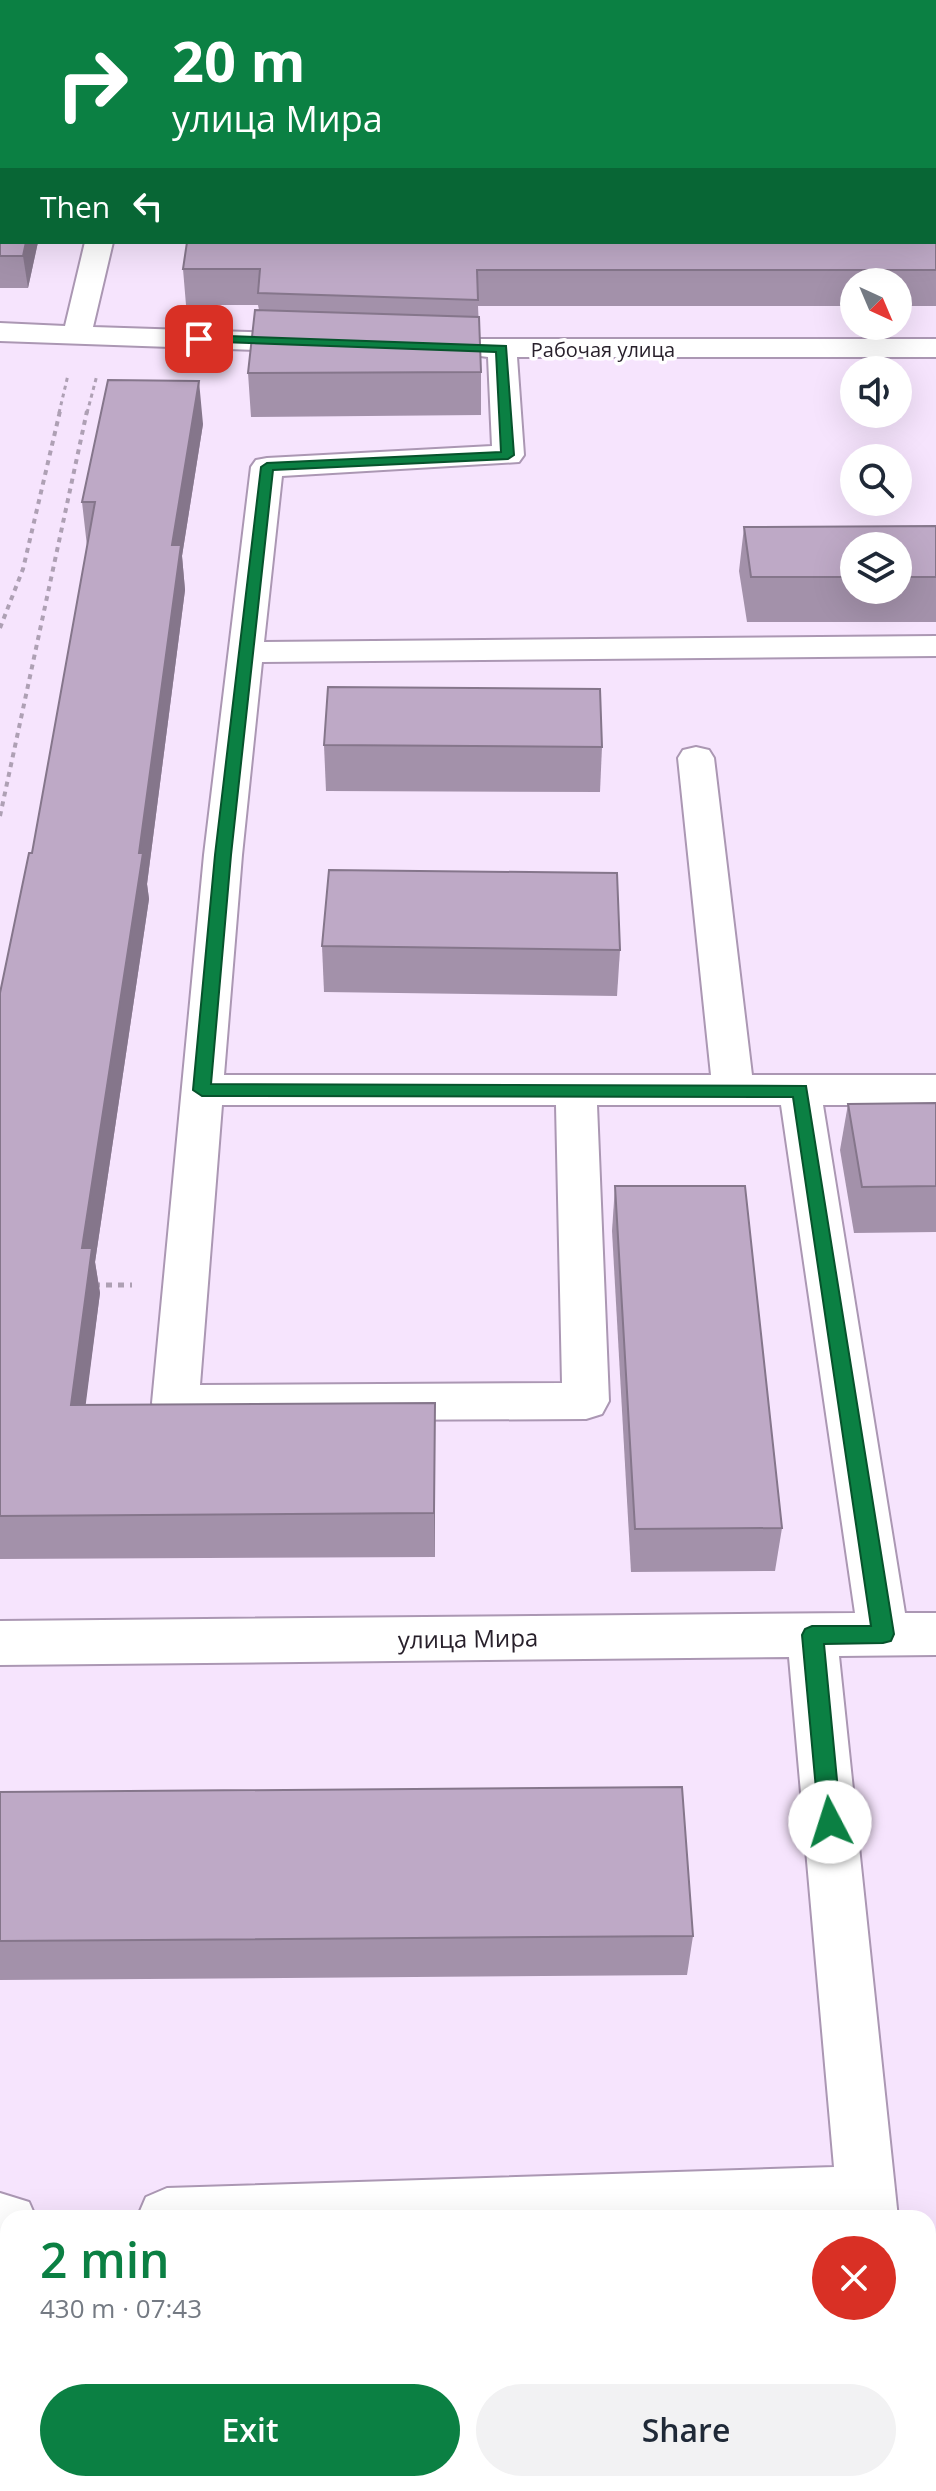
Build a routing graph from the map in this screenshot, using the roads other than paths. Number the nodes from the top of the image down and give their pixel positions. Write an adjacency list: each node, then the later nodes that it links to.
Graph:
1 (99, 244): 3 (street)
2 (0, 332): 3 (street)
3 (77, 335): 4 (street)
4 (345, 344)
5 (439, 347): 7 (street, Рабочая улица)
6 (936, 348): 7 (street, Рабочая улица)
7 (502, 349): 9 (street)
8 (936, 646): 9 (street)
9 (247, 652): 11 (street)
10 (696, 758): 14 (street)
11 (202, 1090): 13 (street); 13 (street)
12 (936, 1090): 15 (street)
13 (576, 1091): 14 (street)
14 (733, 1091): 15 (street)
15 (800, 1091): 16 (street)
16 (883, 1634): 17 (street, улица Мира); 18 (street, улица Мира)
17 (936, 1634)
18 (812, 1635): 19 (street, улица Мира); 20 (street)
19 (0, 1643)
20 (867, 2207): 21 (street)
21 (676, 2210)

